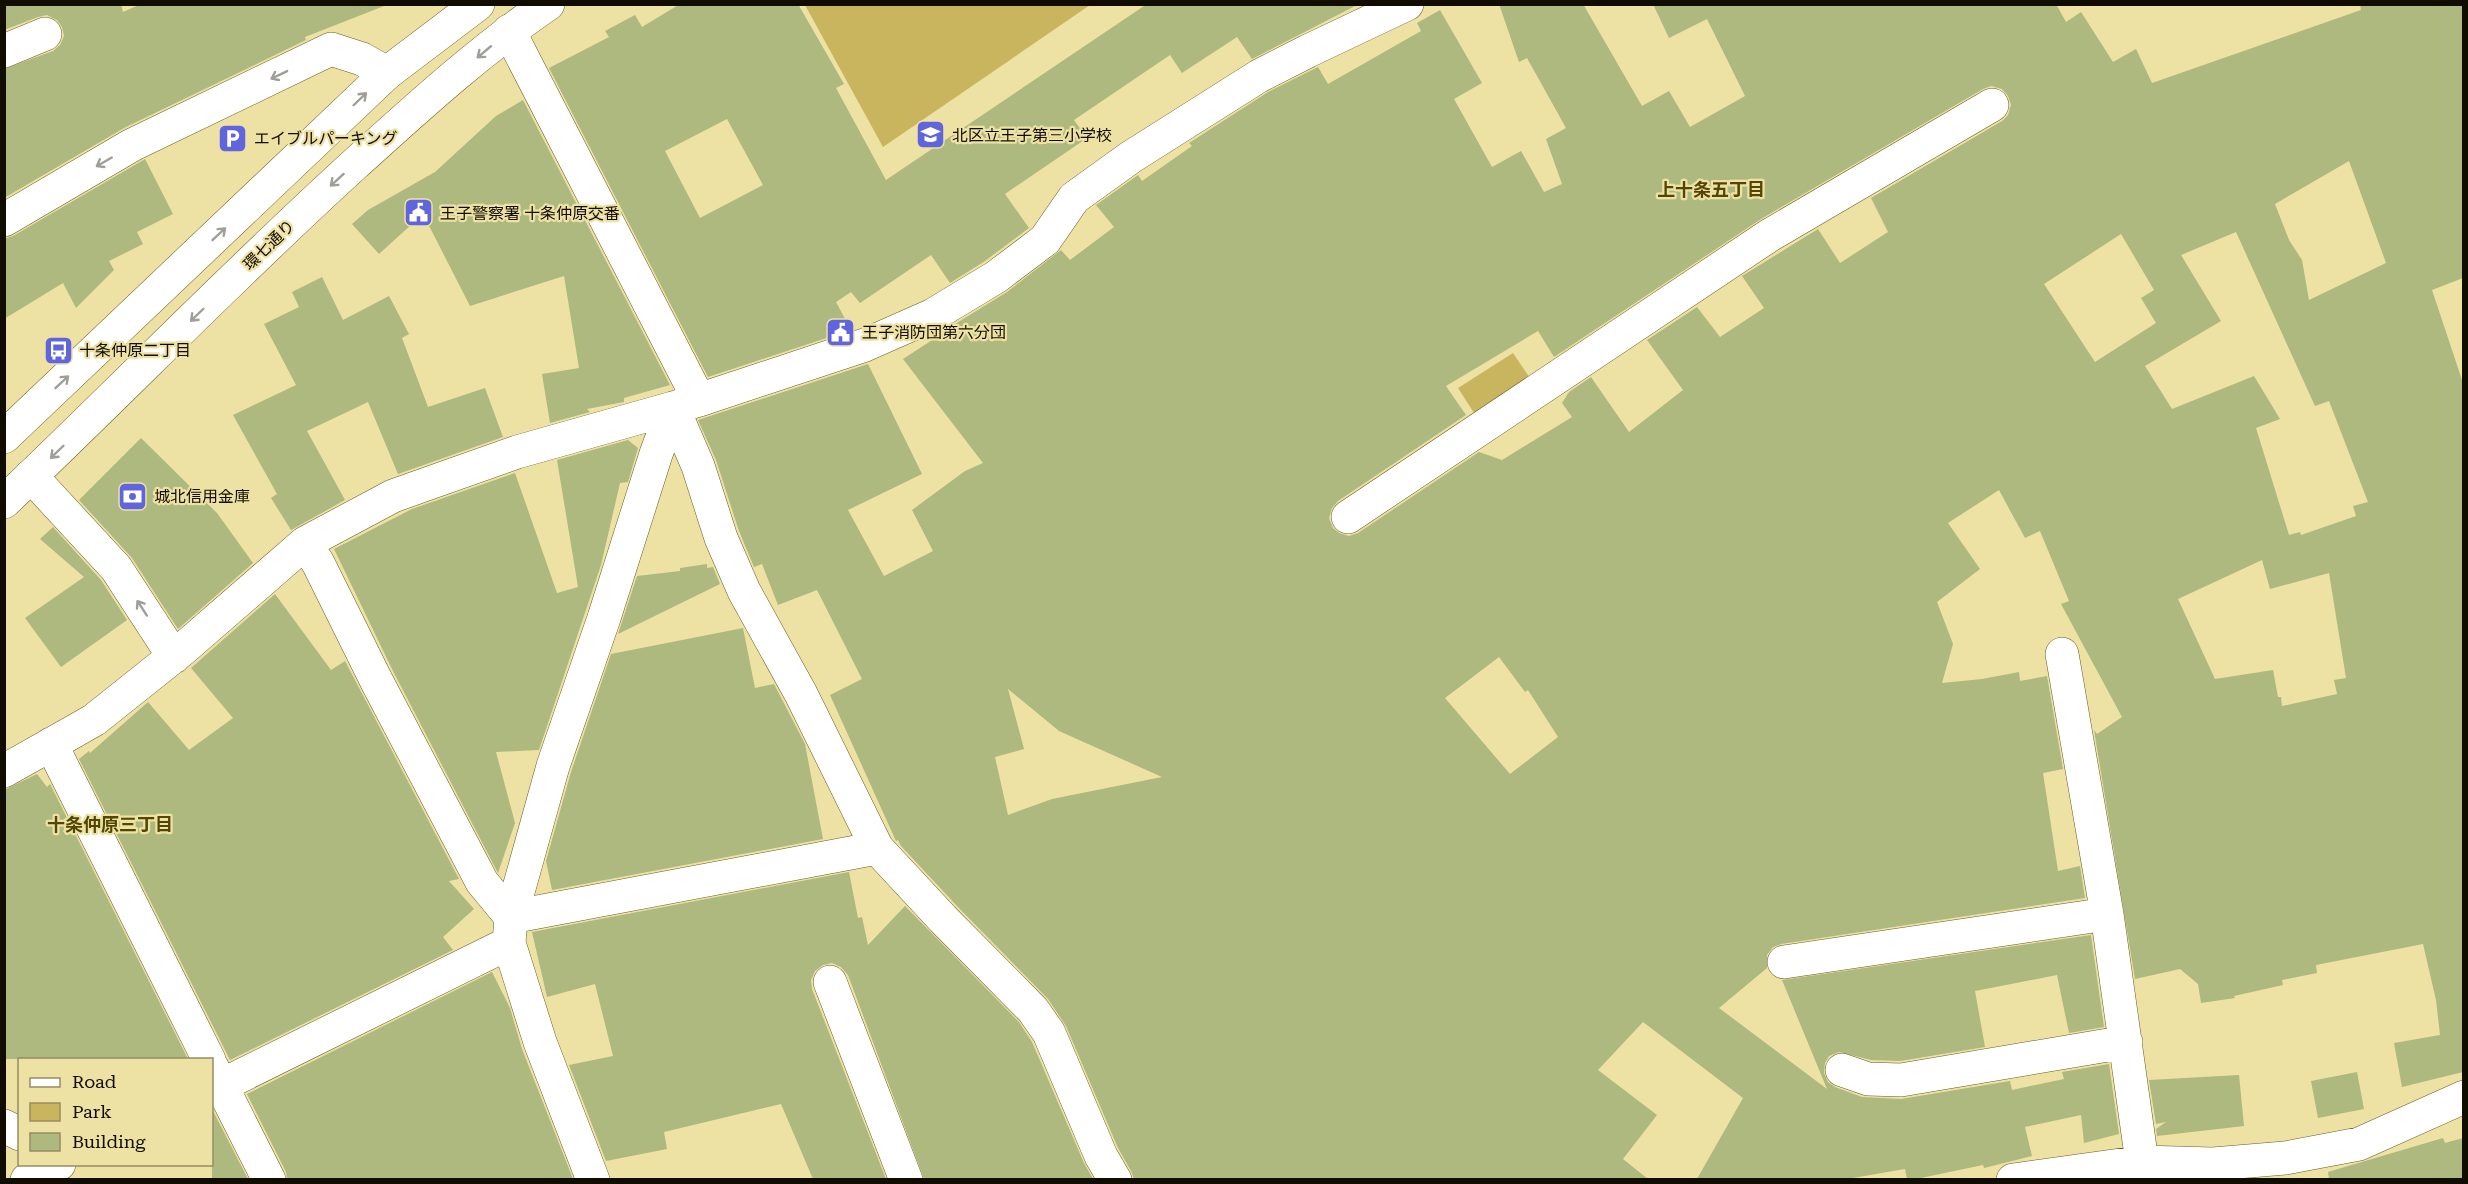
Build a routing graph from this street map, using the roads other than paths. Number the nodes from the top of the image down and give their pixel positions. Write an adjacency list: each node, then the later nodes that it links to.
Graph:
1 (478, 4): 7 (street)
2 (548, 4): 4 (street, 環七通り)
3 (1392, 8): 10 (street)
4 (509, 31): 10 (street); 12 (street, 環七通り, one-way to 12)
5 (45, 34): 6 (street)
6 (4, 51)
7 (387, 73): 9 (street, one-way to 9); 11 (street, one-way to 7)
8 (1992, 105): 14 (street)
9 (4, 220)
10 (686, 404): 15 (street); 20 (street); 22 (street)
11 (4, 437)
12 (32, 476): 13 (street, 環七通り); 17 (street, one-way to 12)
13 (4, 502)
14 (1348, 517)
15 (304, 543): 17 (street); 22 (street)
16 (2061, 654): 21 (street)
17 (174, 657): 18 (street)
18 (51, 744): 19 (street); 26 (street)
19 (4, 771)
20 (877, 848): 22 (street); 38 (street)
21 (2107, 914): 23 (street); 25 (street)
22 (510, 930): 28 (street); 36 (street)
23 (1784, 962)
24 (830, 982): 37 (street)
25 (2126, 1042): 27 (street); 32 (street)
26 (205, 1058)
27 (1842, 1070)
28 (213, 1075): 35 (street)
29 (2463, 1097): 32 (street)
30 (4, 1126): 31 (street)
31 (18, 1133)
32 (2142, 1162): 39 (street)
33 (55, 1166): 34 (street)
34 (27, 1179)
35 (269, 1179)
36 (593, 1179)
37 (906, 1179)
38 (1115, 1179)
39 (2013, 1179)

